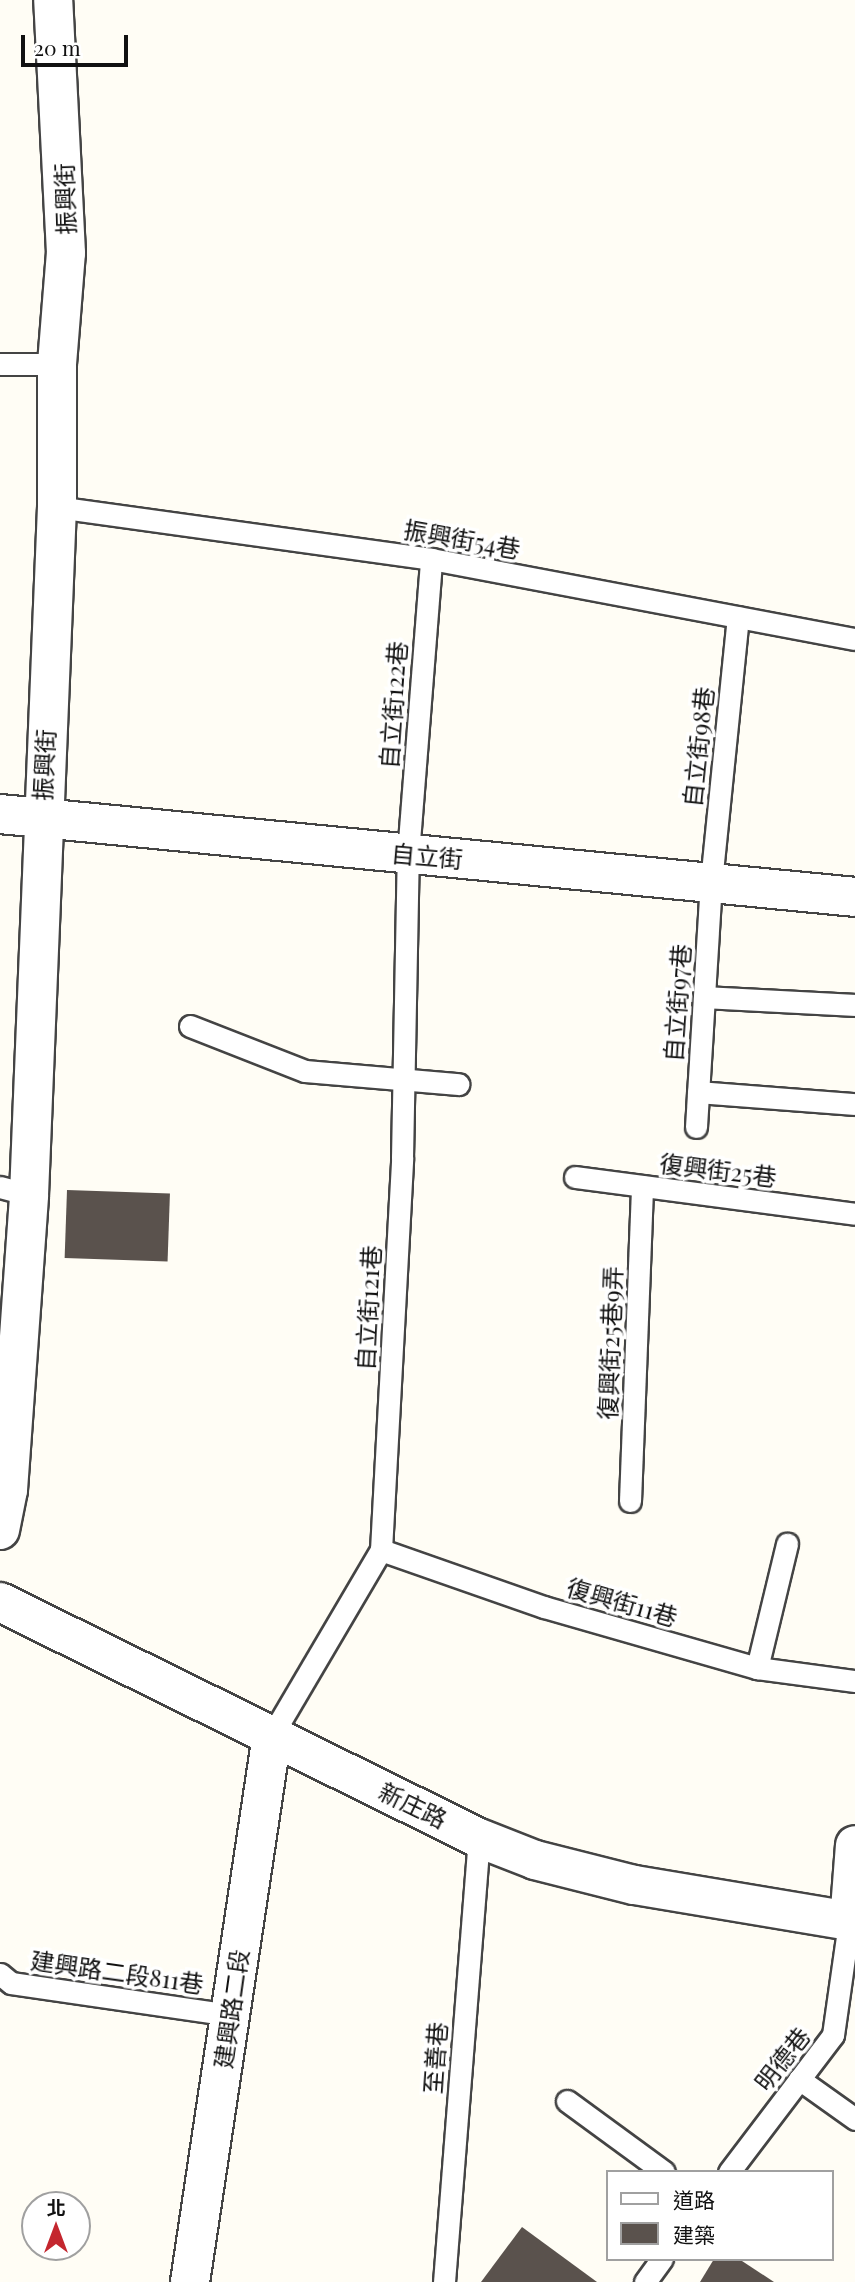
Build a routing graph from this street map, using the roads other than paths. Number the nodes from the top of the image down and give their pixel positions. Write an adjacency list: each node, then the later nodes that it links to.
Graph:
1 (53, 0): 3 (street, 振興街)
2 (0, 364): 3 (lane)
3 (57, 364): 4 (street, 振興街)
4 (57, 507): 5 (lane, 振興街54巷); 9 (street, 振興街)
5 (431, 559): 6 (lane, 振興街54巷); 10 (lane, 自立街122巷)
6 (738, 617): 7 (lane, 振興街54巷); 11 (lane, 自立街98巷)
7 (855, 639)
8 (0, 814): 9 (street, 自立街)
9 (41, 821): 10 (street, 自立街); 23 (street, 振興街)
10 (408, 854): 11 (street, 自立街); 16 (lane, 自立街121巷)
11 (711, 882): 12 (street, 自立街); 13 (lane, 自立街97巷)
12 (855, 897)
13 (704, 997): 14 (lane); 18 (lane, 自立街97巷)
14 (855, 1005)
15 (190, 1026): 16 (lane)
16 (403, 1083): 17 (lane); 28 (lane, 自立街121巷)
17 (458, 1084)
18 (698, 1092): 19 (lane); 20 (lane, 自立街97巷)
19 (855, 1104)
20 (696, 1127)
21 (575, 1177): 22 (lane, 復興街25巷)
22 (642, 1186): 24 (lane, 復興街25巷); 25 (lane, 復興街25巷9弄)
23 (14, 1191): 26 (street, 振興街)
24 (855, 1214)
25 (630, 1501)
26 (0, 1530)
27 (787, 1544): 30 (lane)
28 (382, 1550): 30 (lane, 復興街11巷); 32 (lane, 自立街121巷)
29 (0, 1602): 32 (street, 新庄路)
30 (757, 1668): 31 (lane, 復興街11巷)
31 (855, 1681)
32 (272, 1735): 33 (street, 新庄路); 37 (street, 建興路二段)
33 (479, 1838): 35 (street, 新庄路); 45 (lane, 至善巷)
34 (855, 1845): 35 (street)
35 (852, 1922): 38 (lane, 明德巷)
36 (0, 1974): 37 (lane, 建興路二段811巷)
37 (230, 2015): 44 (street, 建興路二段)
38 (799, 2079): 40 (lane); 42 (lane, 明德巷)
39 (568, 2101): 41 (lane)
40 (855, 2119)
41 (661, 2170)
42 (731, 2170)
43 (661, 2261): 46 (lane)
44 (190, 2282)
45 (444, 2282)
46 (645, 2282)

